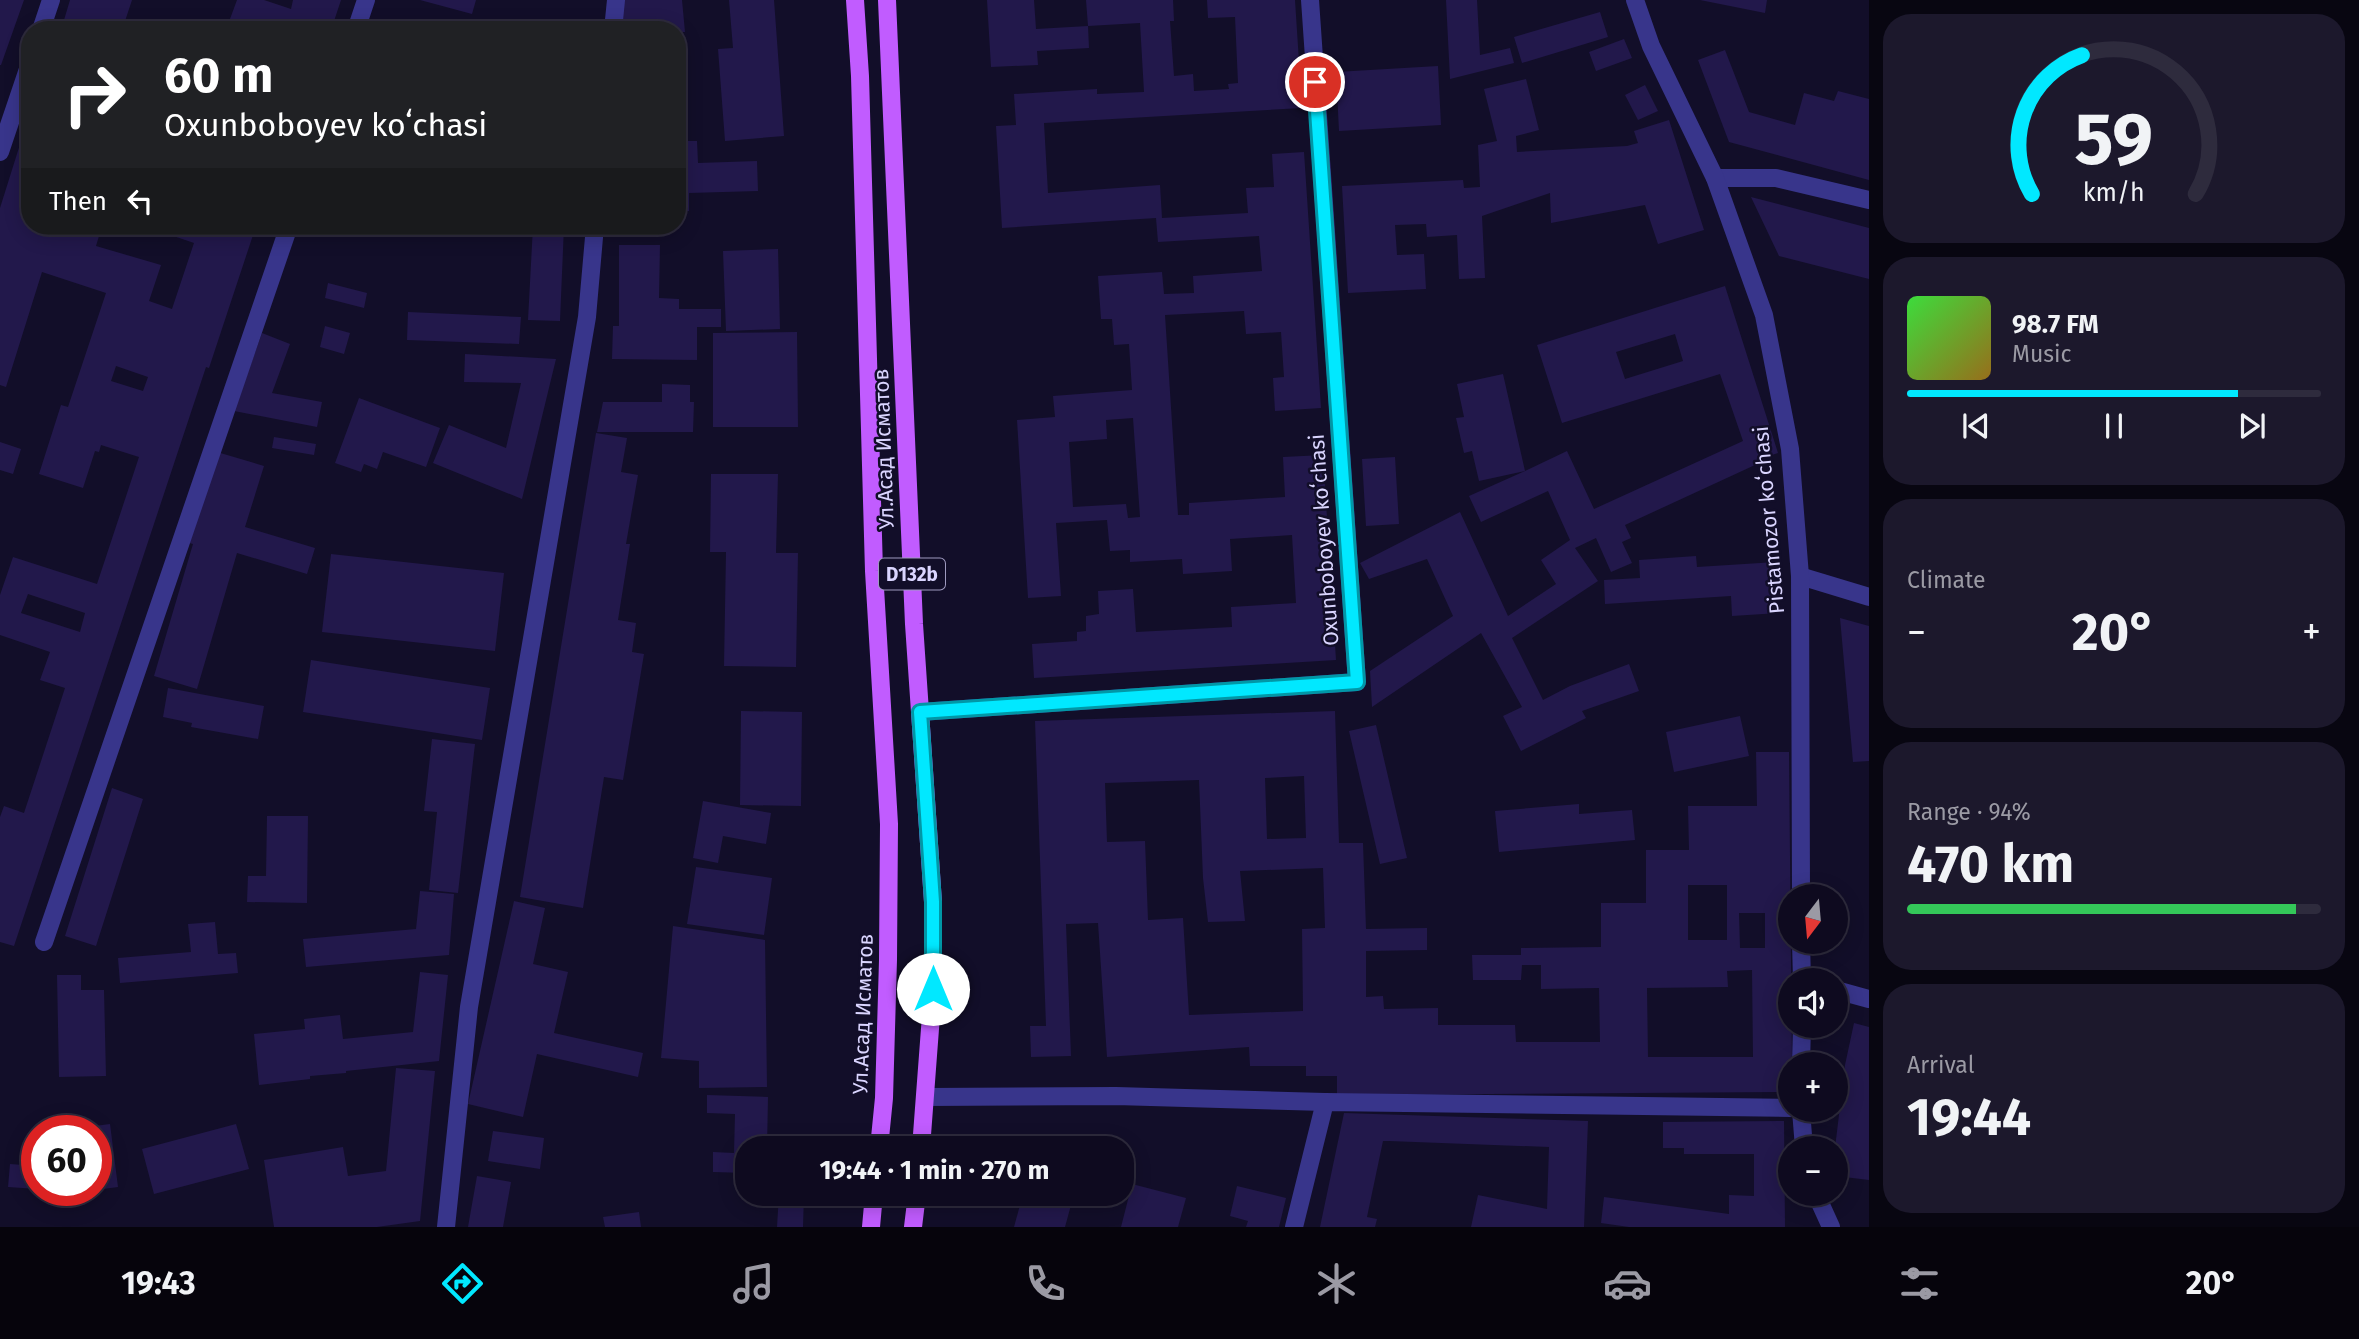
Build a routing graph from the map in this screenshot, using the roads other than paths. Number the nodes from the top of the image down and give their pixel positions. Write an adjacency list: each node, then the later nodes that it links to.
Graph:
1 (51, 0): 8 (street)
2 (366, 0): 9 (street)
3 (616, 0): 10 (street)
4 (855, 0): 27 (main road, Ул.Асад Исматов / D132b)
5 (887, 0): 19 (main road, Ул.Асад Исматов / D132b)
6 (1310, 0): 19 (street, Oxunboboyev koʻchasi)
7 (1635, 0): 13 (street, Pistamozor koʻchasi)
8 (44, 21)
9 (359, 21)
10 (614, 21)
11 (21, 90): 12 (street)
12 (0, 152)
13 (1715, 177): 14 (street); 17 (street, Pistamozor koʻchasi)
14 (1869, 200)
15 (286, 235): 21 (street)
16 (594, 235): 32 (street)
17 (1800, 576): 18 (street); 20 (street, Pistamozor koʻchasi)
18 (1869, 597)
19 (920, 712): 24 (main road, Ул.Асад Исматов / D132b)
20 (1801, 884)
21 (44, 942)
22 (1848, 993): 23 (street)
23 (1869, 999)
24 (925, 1097): 25 (street); 28 (main road, Ул.Асад Исматов / D132b)
25 (1325, 1102): 26 (street); 35 (street)
26 (1778, 1108)
27 (880, 1136)
28 (922, 1136)
29 (873, 1206): 33 (main road)
30 (916, 1206): 34 (main road)
31 (1821, 1206): 36 (street)
32 (446, 1227)
33 (871, 1227)
34 (913, 1227)
35 (1294, 1227)
36 (1831, 1227)

